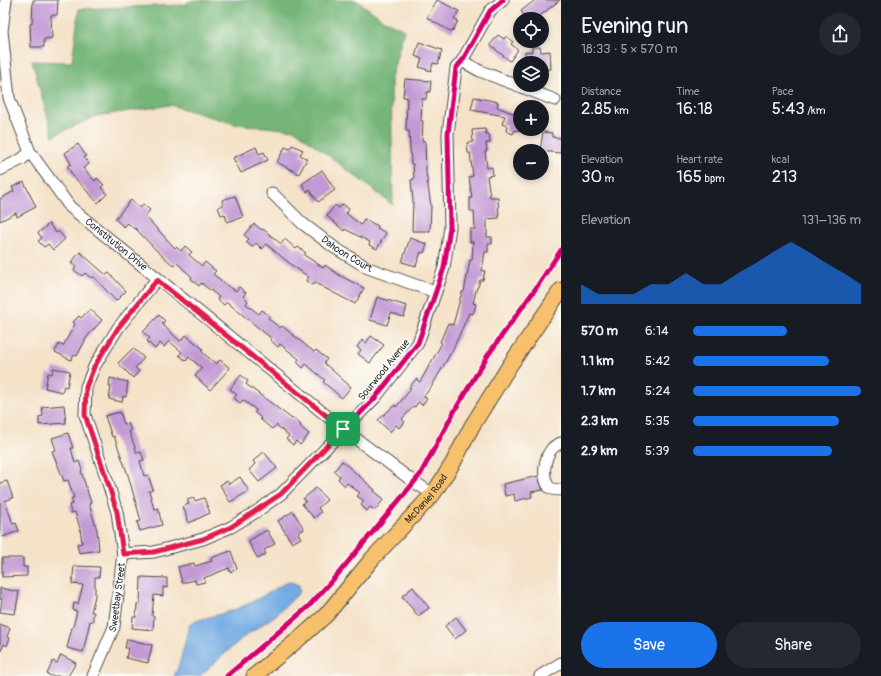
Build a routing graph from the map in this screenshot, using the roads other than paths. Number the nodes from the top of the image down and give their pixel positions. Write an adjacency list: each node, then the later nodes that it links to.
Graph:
1 (6, 0): 5 (street, Constitution Drive)
2 (503, 0): 3 (street, Sourwood Avenue)
3 (462, 61): 4 (street); 10 (street, Sourwood Avenue)
4 (555, 100)
5 (30, 152): 6 (street); 8 (street, Constitution Drive)
6 (0, 170)
7 (272, 193): 10 (street, Dahoon Court)
8 (157, 280): 11 (street, Constitution Drive); 15 (street, Sweetbay Street)
9 (561, 290): 14 (main road, McDaniel Road)
10 (436, 292): 11 (street, Sourwood Avenue)
11 (343, 429): 14 (street, Constitution Drive); 15 (street, Sourwood Avenue)
12 (561, 443): 13 (street)
13 (561, 490)
14 (433, 494): 18 (main road, McDaniel Road)
15 (123, 554): 17 (street, Sweetbay Street)
16 (561, 663): 19 (street)
17 (93, 676)
18 (254, 676)
19 (540, 676)

